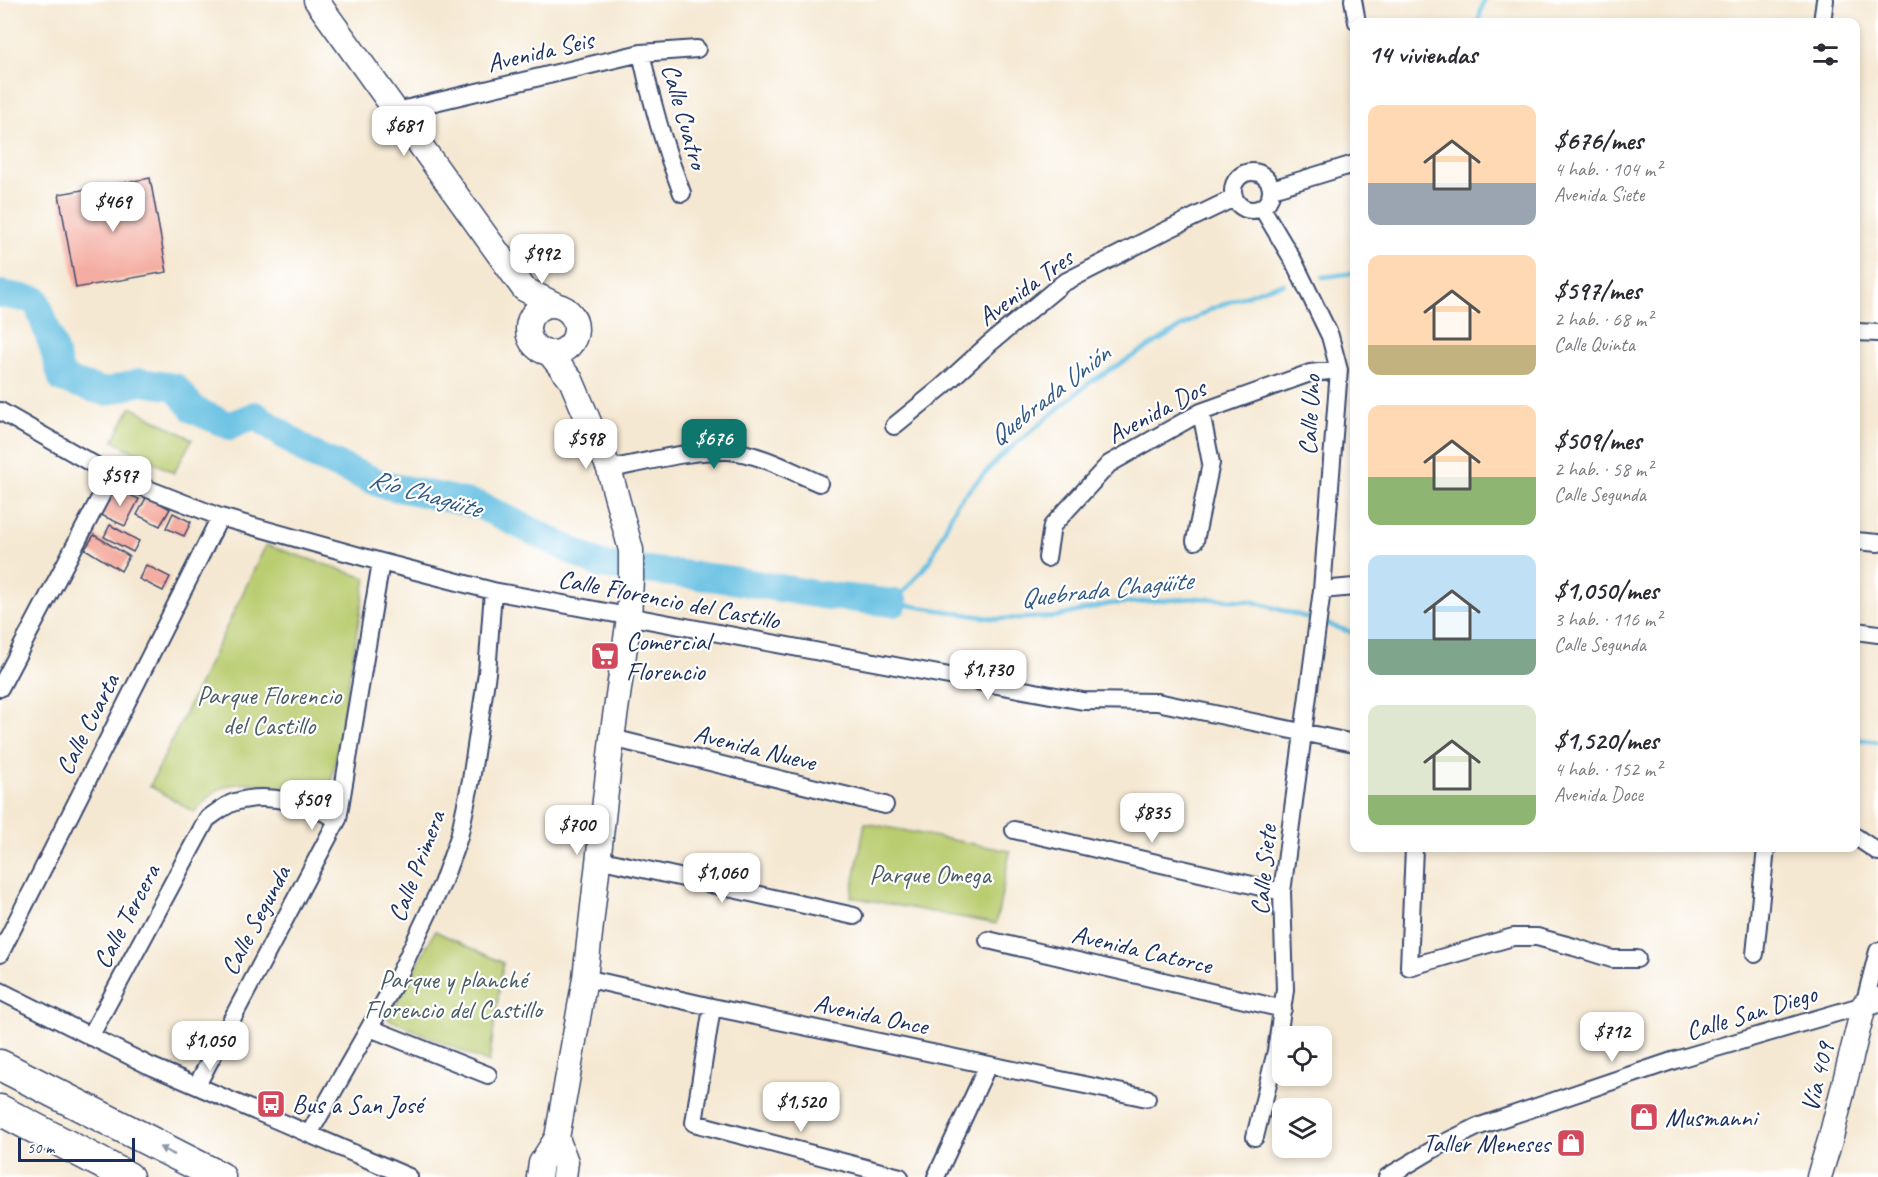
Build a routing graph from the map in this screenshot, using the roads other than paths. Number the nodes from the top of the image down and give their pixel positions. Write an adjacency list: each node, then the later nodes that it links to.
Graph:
1 (316, 0): 8 (street)
2 (1353, 0): 4 (street)
3 (1825, 0): 5 (street)
4 (1357, 18)
5 (1823, 18)
6 (697, 49): 7 (street, Avenida Seis)
7 (641, 53): 8 (street, Avenida Seis); 11 (street, Calle Cuatro)
8 (397, 111): 14 (street)
9 (1350, 165): 10 (street)
10 (1272, 189): 12 (street); 13 (street)
11 (682, 193)
12 (1234, 198): 13 (street); 25 (street, Avenida Tres)
13 (1262, 208): 21 (street, Calle Uno)
14 (524, 289): 15 (street); 16 (street)
15 (556, 305): 16 (street); 19 (street)
16 (530, 319): 20 (street)
17 (1860, 332): 18 (street)
18 (1878, 333)
19 (572, 343): 20 (street); 22 (street)
20 (549, 353): 22 (street)
21 (1339, 370): 23 (street, Avenida Dos); 37 (street, Calle Uno)
22 (571, 381): 26 (street)
23 (1201, 412): 30 (street); 33 (street, Avenida Dos)
24 (2, 416): 27 (street, Calle Florencio del Castillo)
25 (894, 426)
26 (609, 469): 28 (street); 38 (street)
27 (112, 475): 29 (street, Calle Florencio del Castillo); 41 (street)
28 (819, 483)
29 (220, 517): 34 (street, Calle Florencio del Castillo); 57 (street, Calle Cuarta)
30 (1195, 541)
31 (1860, 541): 32 (street)
32 (1878, 543)
33 (1047, 558)
34 (381, 562): 36 (street, Calle Florencio del Castillo); 46 (street, Calle Segunda)
35 (1350, 589): 37 (street)
36 (494, 591): 38 (street, Calle Florencio del Castillo); 65 (street, Calle Primera)
37 (1321, 598): 42 (street, Calle Siete)
38 (629, 618): 42 (street, Calle Florencio del Castillo); 43 (street)
39 (1860, 632): 40 (street)
40 (1878, 634)
41 (0, 688)
42 (1304, 734): 44 (street, Calle Florencio del Castillo); 53 (street, Calle Siete)
43 (612, 738): 45 (street, Avenida Nueve); 52 (street)
44 (1350, 742)
45 (885, 806)
46 (338, 819): 66 (street, Calle Tercera); 70 (street, Calle Segunda)
47 (1014, 830): 53 (street)
48 (1860, 840): 51 (street)
49 (1414, 852): 59 (street)
50 (1766, 852): 58 (street)
51 (1878, 852)
52 (598, 859): 54 (street); 60 (street)
53 (1282, 892): 64 (street, Calle Siete)
54 (854, 916)
55 (988, 940): 64 (street, Avenida Catorce)
56 (1878, 951): 62 (street)
57 (0, 954)
58 (1755, 954)
59 (1637, 960)
60 (585, 978): 63 (street, Avenida Once); 75 (street)
61 (0, 991): 66 (street)
62 (1871, 1002): 83 (street, Calle San Diego); 84 (street, Vía 409)
63 (712, 1007): 68 (street, Avenida Once); 81 (street)
64 (1283, 1009): 74 (street, Calle Siete)
65 (369, 1028): 69 (street); 73 (street, Calle Primera)
66 (90, 1037): 70 (street)
67 (0, 1065): 77 (highway, one-way to 67)
68 (988, 1065): 71 (street, Avenida Once); 82 (street)
69 (488, 1075)
70 (197, 1085): 73 (street)
71 (1147, 1098)
72 (0, 1110): 76 (highway)
73 (309, 1134): 78 (street)
74 (1256, 1137)
75 (557, 1138): 79 (street); 80 (street)
76 (128, 1177)
77 (220, 1177)
78 (409, 1177)
79 (539, 1177)
80 (564, 1177)
81 (900, 1177)
82 (936, 1177)
83 (1387, 1177)
84 (1819, 1177)

